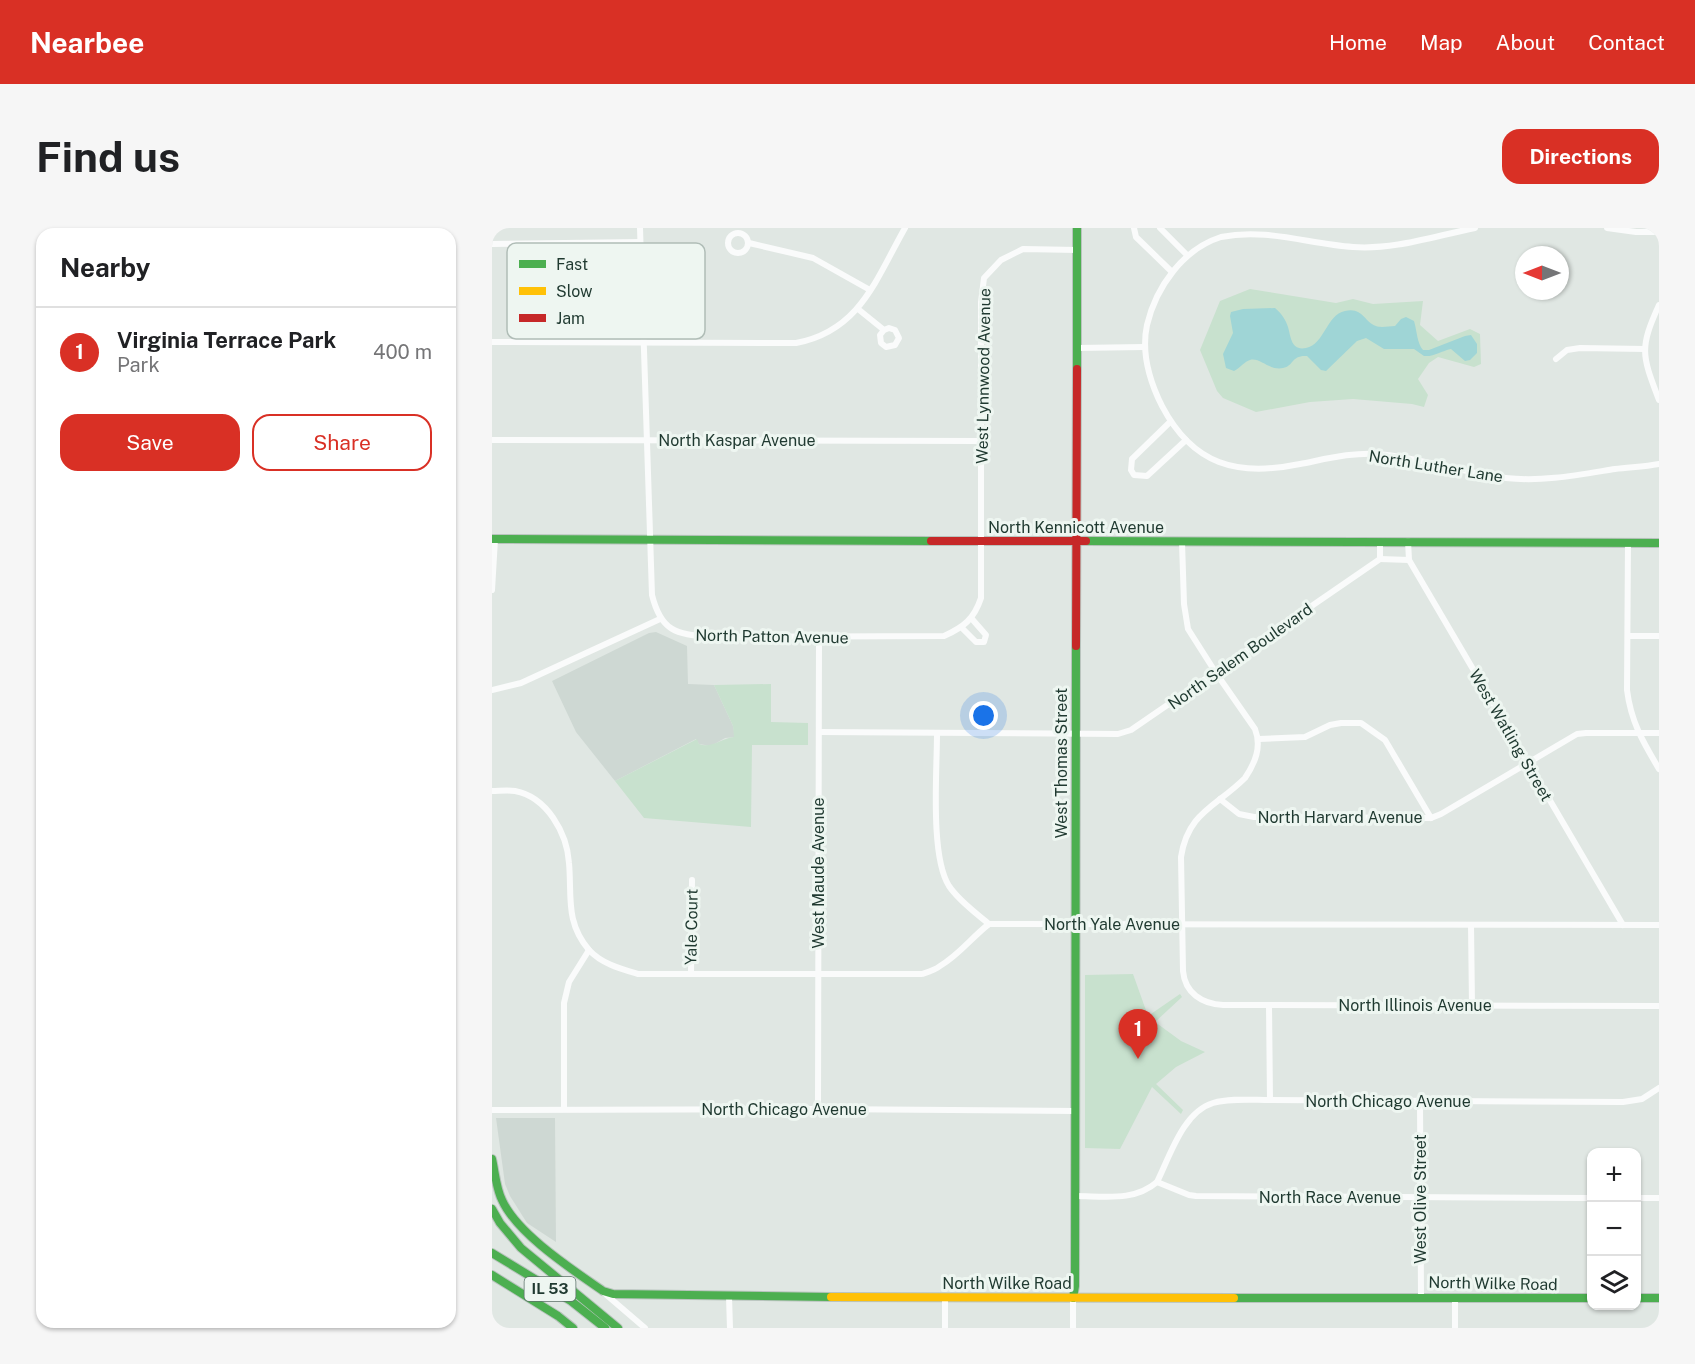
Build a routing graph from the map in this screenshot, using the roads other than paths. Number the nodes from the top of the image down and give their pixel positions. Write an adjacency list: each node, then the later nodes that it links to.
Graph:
1 (640, 228): 9 (street)
2 (905, 228): 16 (street)
3 (1077, 228): 13 (main road, West Thomas Street)
4 (1134, 228): 15 (street)
5 (1160, 228): 14 (street)
6 (1475, 228): 14 (street)
7 (1607, 228): 8 (street)
8 (1659, 232)
9 (640, 243)
10 (748, 243): 16 (street)
11 (492, 244): 12 (street)
12 (507, 244)
13 (1077, 250): 24 (main road, West Thomas Street); 32 (street, West Lynnwood Avenue)
14 (1187, 255): 15 (street)
15 (1172, 272): 23 (street)
16 (870, 290): 18 (street)
17 (1659, 305): 25 (street)
18 (858, 309): 19 (street); 22 (street)
19 (884, 330)
20 (643, 339): 22 (street)
21 (492, 342): 22 (street)
22 (643, 343): 30 (street)
23 (1144, 347): 24 (street); 28 (street, North Luther Lane)
24 (1077, 348): 37 (main road, West Thomas Street)
25 (1645, 350): 26 (street); 27 (street)
26 (1556, 359)
27 (1659, 400)
28 (1170, 422): 31 (street, North Luther Lane); 31 (street)
29 (492, 440): 30 (street, North Kaspar Avenue)
30 (647, 440): 32 (street, North Kaspar Avenue); 35 (street)
31 (1186, 440): 33 (street, North Luther Lane)
32 (982, 441): 36 (street, West Lynnwood Avenue)
33 (1659, 464)
34 (493, 539): 35 (main road, North Kennicott Avenue); 45 (street)
35 (649, 540): 36 (main road, North Kennicott Avenue); 46 (street)
36 (981, 541): 37 (main road, North Kennicott Avenue); 47 (street)
37 (1076, 541): 39 (main road, North Kennicott Avenue); 55 (main road, West Thomas Street)
38 (1408, 541): 40 (main road, North Kennicott Avenue); 41 (main road, North Kennicott Avenue); 44 (street, West Watling Street)
39 (1182, 542): 40 (main road, North Kennicott Avenue); 52 (street)
40 (1380, 542): 43 (street)
41 (1628, 543): 42 (main road, North Kennicott Avenue); 49 (street)
42 (1659, 543)
43 (1380, 559): 44 (street); 52 (street, North Salem Boulevard)
44 (1409, 560): 60 (street, West Watling Street)
45 (492, 590)
46 (660, 619): 51 (street, North Patton Avenue); 53 (street)
47 (972, 619): 48 (street, North Patton Avenue); 48 (street)
48 (962, 628): 51 (street, North Patton Avenue)
49 (1628, 636): 50 (street); 56 (street)
50 (1659, 636)
51 (819, 637): 54 (street, West Maude Avenue)
52 (1216, 673): 55 (street, North Salem Boulevard); 59 (street)
53 (492, 690)
54 (819, 732): 58 (street); 74 (street, West Maude Avenue)
55 (1076, 733): 58 (street); 68 (main road, West Thomas Street)
56 (1638, 733): 57 (street, North Harvard Avenue); 60 (street, North Harvard Avenue); 61 (street)
57 (1659, 733)
58 (937, 734): 66 (street)
59 (1259, 739): 63 (street); 64 (street)
60 (1528, 764): 64 (street, North Harvard Avenue); 70 (street, West Watling Street)
61 (1659, 769)
62 (492, 791): 72 (street)
63 (1220, 799): 64 (street, North Harvard Avenue); 67 (street)
64 (1431, 818)
65 (692, 880): 73 (street, Yale Court)
66 (990, 924): 68 (street, North Yale Avenue); 74 (street)
67 (1182, 924): 68 (street, North Yale Avenue); 69 (street, North Yale Avenue); 76 (street, North Illinois Avenue)
68 (1076, 925): 84 (main road, West Thomas Street)
69 (1471, 925): 70 (street, North Yale Avenue); 75 (street)
70 (1623, 925): 71 (street, North Yale Avenue)
71 (1659, 925)
72 (589, 950): 73 (street); 81 (street)
73 (691, 974): 74 (street)
74 (818, 975): 82 (street, West Maude Avenue)
75 (1472, 1005): 76 (street, North Illinois Avenue); 77 (street, North Illinois Avenue)
76 (1269, 1006): 79 (street)
77 (1659, 1006)
78 (1659, 1088): 80 (street, North Chicago Avenue)
79 (1269, 1100): 80 (street, North Chicago Avenue); 86 (street, North Chicago Avenue)
80 (1419, 1101): 88 (street, West Olive Street)
81 (564, 1108): 82 (street, North Chicago Avenue); 83 (street, North Chicago Avenue)
82 (818, 1109): 84 (street, North Chicago Avenue)
83 (492, 1110)
84 (1075, 1111): 87 (main road, West Thomas Street)
85 (492, 1160): 95 (main road, North Wilke Road)
86 (1157, 1182): 87 (street); 88 (street, North Race Avenue)
87 (1075, 1196): 99 (main road, West Thomas Street)
88 (1421, 1197): 89 (street, North Race Avenue); 97 (street, West Olive Street)
89 (1587, 1198)
90 (1641, 1198): 91 (street)
91 (1659, 1198)
92 (492, 1209): 106 (main road)
93 (492, 1253): 105 (main road, IL 53)
94 (492, 1275): 104 (main road, IL 53)
95 (603, 1291): 96 (main road, North Wilke Road); 107 (street)
96 (729, 1296): 98 (main road, North Wilke Road); 108 (street)
97 (1421, 1297): 99 (main road, North Wilke Road); 100 (main road, North Wilke Road)
98 (945, 1298): 99 (main road, North Wilke Road); 109 (street)
99 (1073, 1298): 110 (street)
100 (1455, 1298): 101 (main road, North Wilke Road); 111 (street)
101 (1587, 1298)
102 (1641, 1298): 103 (main road)
103 (1659, 1298)
104 (573, 1328)
105 (605, 1328)
106 (618, 1328)
107 (645, 1328)
108 (729, 1328)
109 (945, 1328)
110 (1073, 1328)
111 (1455, 1328)

